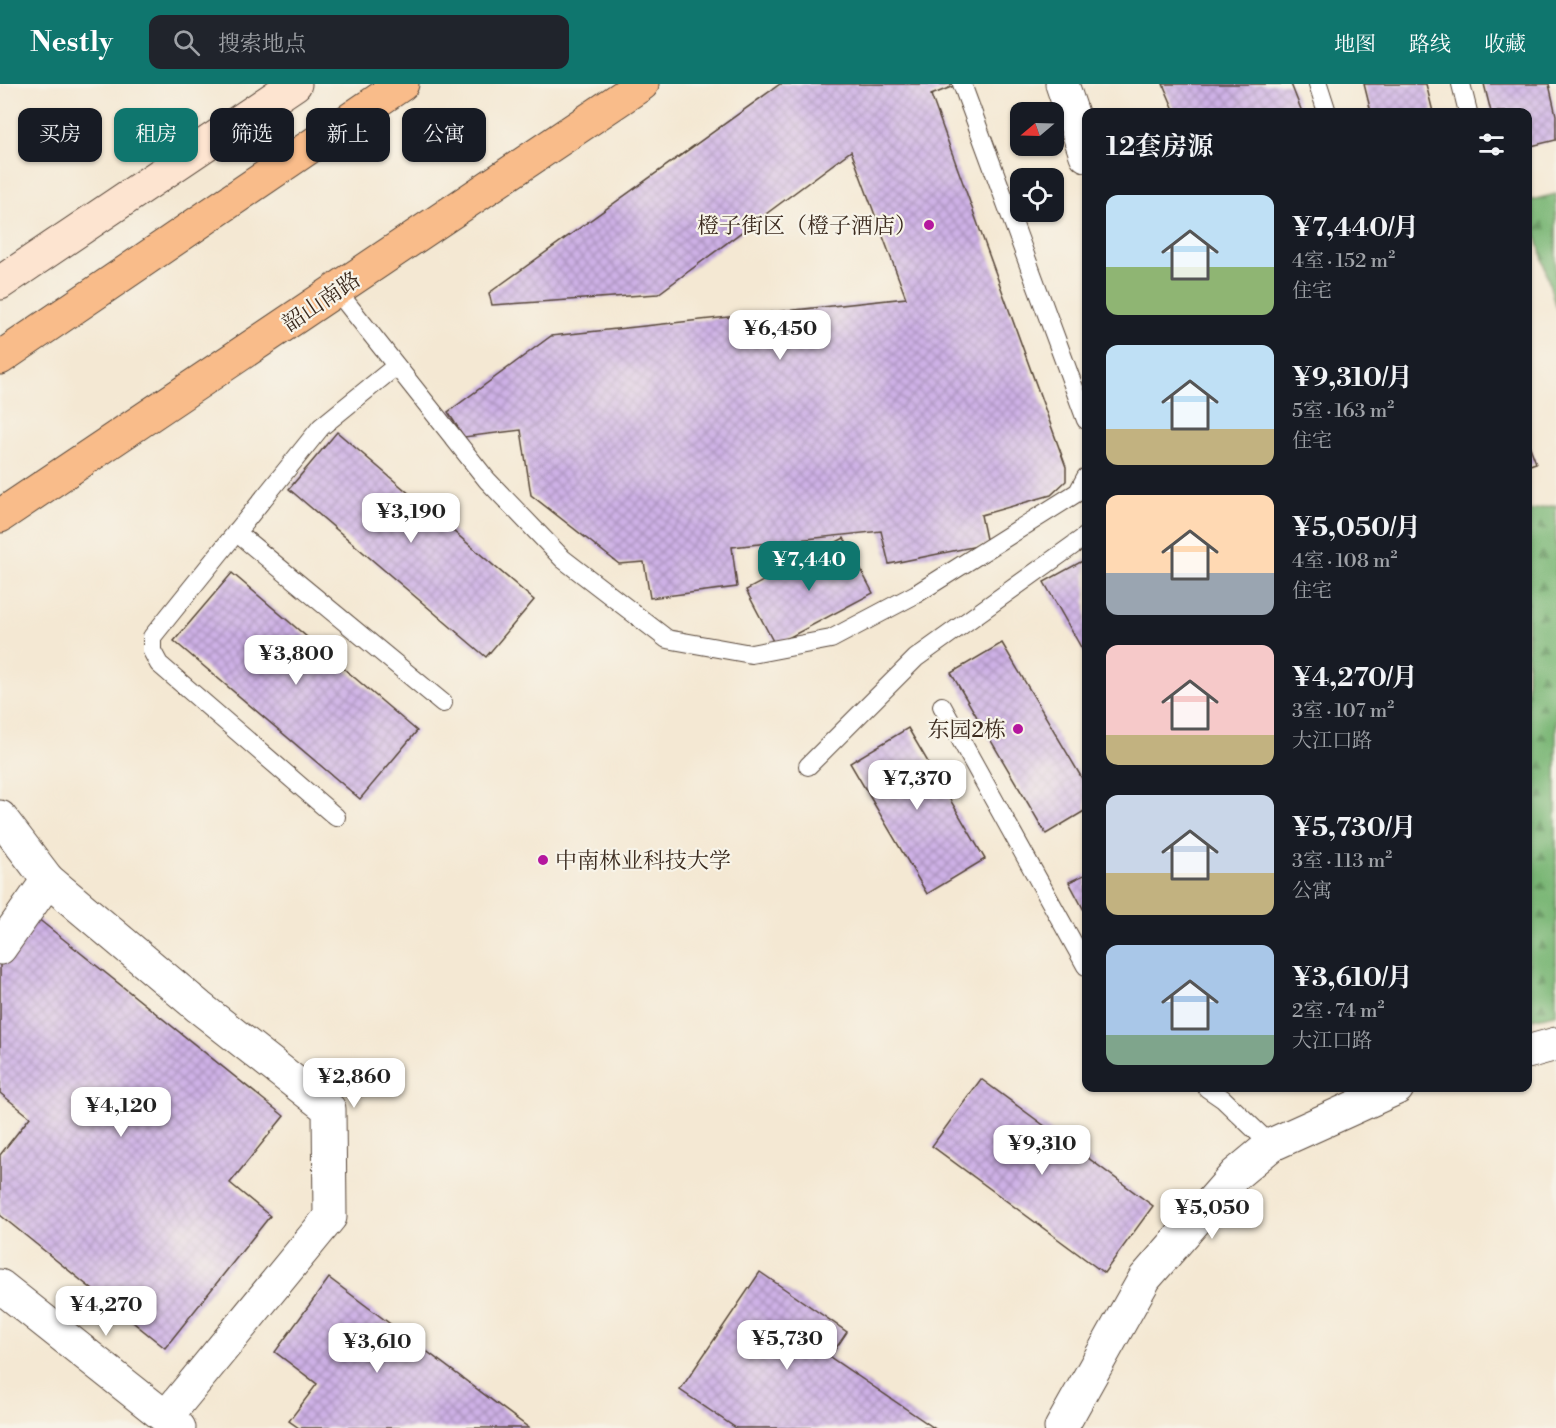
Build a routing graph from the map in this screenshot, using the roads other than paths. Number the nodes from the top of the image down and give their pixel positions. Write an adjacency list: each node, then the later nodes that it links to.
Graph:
1 (295, 84): 11 (street)
2 (402, 84): 13 (main road)
3 (642, 84): 12 (main road, 韶山南路)
4 (962, 84): 15 (lane)
5 (1062, 84): 10 (street)
6 (1318, 84): 8 (lane)
7 (1461, 84): 9 (lane)
8 (1326, 108)
9 (1467, 108)
10 (1082, 143)
11 (0, 283)
12 (337, 291): 14 (lane); 17 (main road, 韶山南路)
13 (0, 358)
14 (396, 366): 16 (lane); 18 (lane)
15 (1082, 409)
16 (1082, 484)
17 (0, 516)
18 (236, 532): 20 (lane); 24 (lane)
19 (1082, 539): 22 (lane)
20 (443, 703)
21 (942, 706): 27 (lane)
22 (808, 765)
23 (0, 817): 25 (street)
24 (336, 817)
25 (48, 880): 26 (street); 34 (street)
26 (0, 948)
27 (1082, 959)
28 (1556, 1044): 29 (street)
29 (1532, 1051)
30 (1213, 1092): 32 (lane)
31 (1388, 1092): 32 (street)
32 (1271, 1144): 35 (street)
33 (0, 1286): 34 (street)
34 (172, 1423)
35 (1061, 1428)

